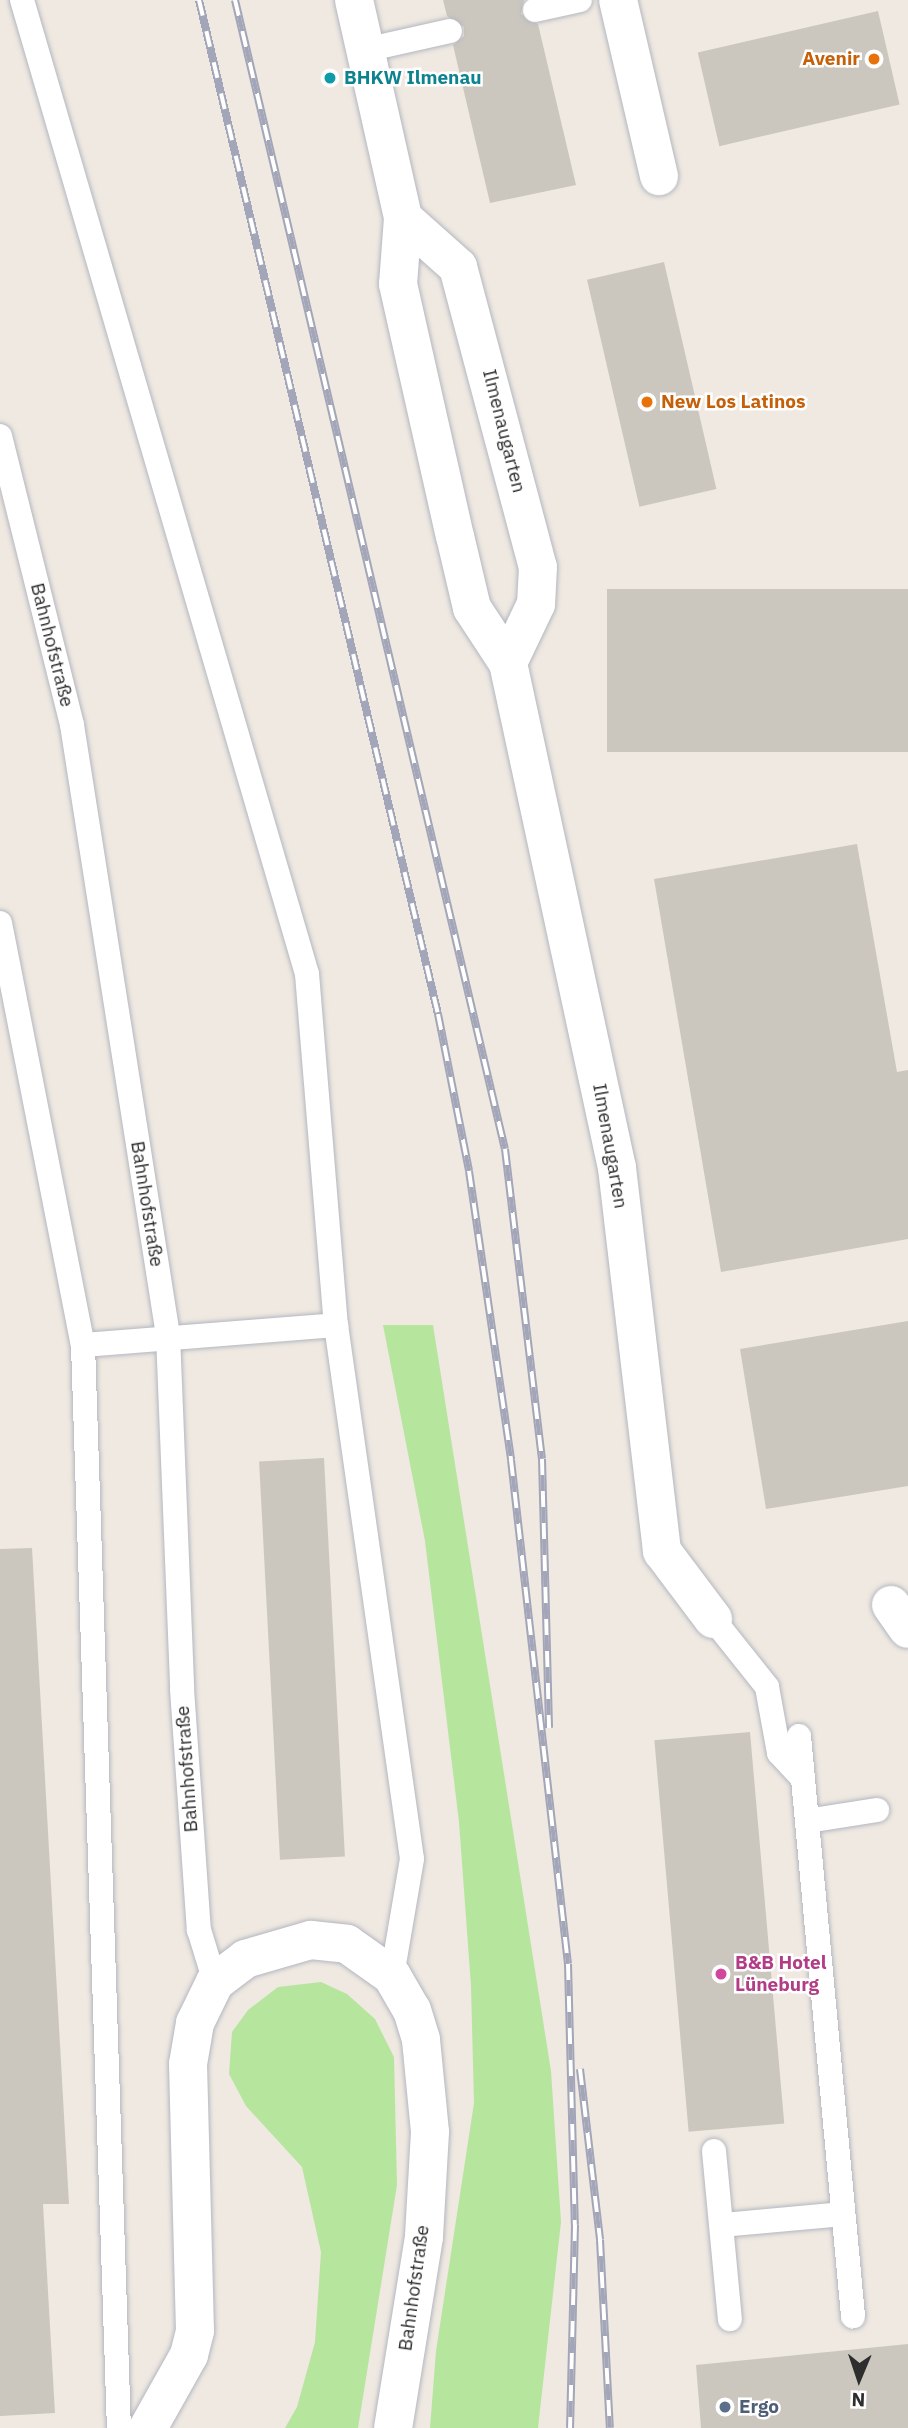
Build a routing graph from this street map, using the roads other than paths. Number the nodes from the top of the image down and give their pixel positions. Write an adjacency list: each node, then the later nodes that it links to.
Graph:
1 (22, 0): 13 (lane)
2 (354, 0): 7 (street, Ilmenaugarten)
3 (580, 0): 5 (lane)
4 (618, 0): 8 (street)
5 (535, 10)
6 (450, 31): 7 (lane)
7 (365, 50): 9 (street, Ilmenaugarten)
8 (659, 176)
9 (403, 218): 11 (street, Ilmenaugarten); 11 (street, Ilmenaugarten)
10 (0, 436): 14 (lane, Bahnhofstraße)
11 (508, 663): 16 (street, Ilmenaugarten)
12 (0, 923): 15 (lane)
13 (336, 1325): 14 (lane); 21 (lane)
14 (168, 1335): 15 (lane); 22 (lane, Bahnhofstraße)
15 (83, 1345): 28 (lane)
16 (713, 1619): 18 (lane)
17 (799, 1736): 18 (lane)
18 (803, 1779): 20 (lane)
19 (877, 1810): 20 (lane)
20 (807, 1821): 24 (lane)
21 (391, 1976): 22 (street, Bahnhofstraße); 30 (street, Bahnhofstraße)
22 (215, 1982): 29 (street, Bahnhofstraße)
23 (714, 2151): 25 (lane)
24 (843, 2214): 25 (lane); 26 (lane)
25 (722, 2225): 27 (lane)
26 (853, 2316)
27 (730, 2319)
28 (119, 2428)
29 (148, 2428)
30 (393, 2428)

